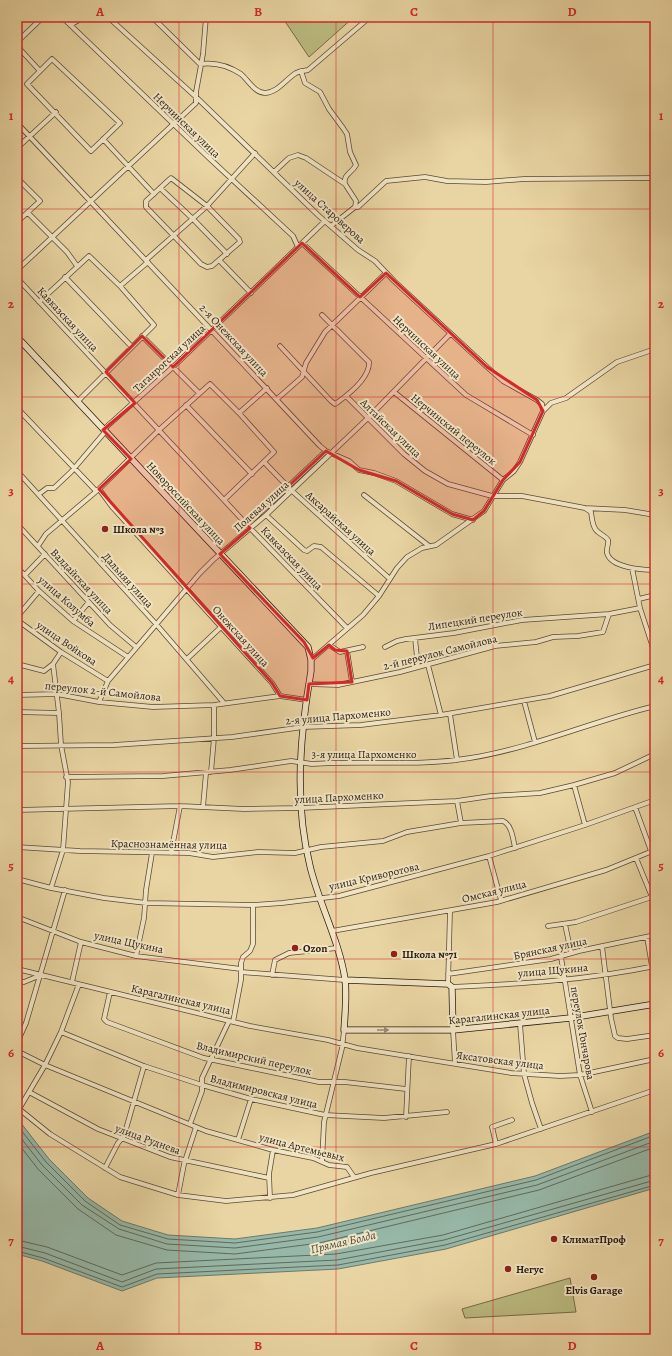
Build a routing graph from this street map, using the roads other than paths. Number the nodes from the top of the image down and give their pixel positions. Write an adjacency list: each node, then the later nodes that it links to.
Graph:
1 (42, 17): 9 (street)
2 (62, 17): 8 (street, Нерчинская улица)
3 (84, 17): 8 (street)
4 (108, 17): 14 (street, улица Староверова)
5 (152, 17): 11 (street)
6 (206, 17): 11 (street)
7 (370, 17): 13 (street)
8 (70, 25): 17 (street, Нерчинская улица)
9 (17, 42)
10 (17, 46): 12 (street)
11 (200, 64): 13 (street); 14 (street)
12 (40, 71): 15 (street); 19 (street)
13 (302, 71): 27 (street)
14 (196, 97): 17 (street); 21 (street, улица Староверова)
15 (56, 112): 18 (street); 19 (street)
16 (17, 123): 18 (street, 2-я Онежская улица)
17 (174, 123): 22 (street); 25 (street, Нерчинская улица)
18 (29, 136): 20 (street); 30 (street, 2-я Онежская улица)
19 (103, 139): 22 (street)
20 (17, 148)
21 (255, 153): 23 (street, улица Староверова); 25 (street)
22 (128, 166): 29 (street); 30 (street)
23 (274, 172): 27 (street); 35 (street, улица Староверова)
24 (17, 178): 33 (street)
25 (230, 178): 31 (street); 41 (street, Нерчинская улица)
26 (655, 178): 32 (street)
27 (345, 184): 32 (street)
28 (160, 188): 29 (street); 31 (street); 34 (street)
29 (154, 194): 38 (street)
30 (91, 201): 39 (street); 44 (street, 2-я Онежская улица)
31 (207, 206): 34 (street); 42 (street)
32 (355, 207): 37 (street)
33 (28, 213): 36 (street); 39 (street)
34 (193, 218): 38 (street); 42 (street)
35 (324, 221): 37 (street, улица Староверова); 40 (street, Таганрогская улица)
36 (17, 222)
37 (331, 226): 47 (street, улица Староверова)
38 (173, 235): 43 (street); 44 (street)
39 (52, 238): 45 (street); 46 (street)
40 (302, 243): 41 (street, Таганрогская улица); 52 (street, Нерчинская улица)
41 (298, 247): 51 (street, Таганрогская улица)
42 (227, 254): 43 (street)
43 (220, 260): 51 (street)
44 (147, 261): 50 (street); 56 (street, 2-я Онежская улица)
45 (77, 266): 48 (street); 50 (street)
46 (17, 270)
47 (386, 273): 52 (street); 57 (street, улица Староверова)
48 (65, 277): 53 (street); 60 (street)
49 (17, 278): 53 (street, Кавказская улица)
50 (120, 286): 58 (street)
51 (250, 294): 56 (street, Таганрогская улица)
52 (360, 297): 55 (street); 63 (street, Нерчинская улица)
53 (39, 302): 65 (street, Кавказская улица)
54 (322, 315): 55 (street)
55 (332, 325): 66 (street); 70 (street)
56 (212, 330): 64 (street, Таганрогская улица); 67 (street, 2-я Онежская улица)
57 (450, 334): 63 (street); 76 (street, улица Староверова)
58 (142, 336): 60 (street); 64 (street)
59 (17, 337): 72 (street, Новороссийская улица)
60 (132, 346): 65 (street)
61 (280, 346): 66 (street)
62 (655, 349): 76 (street)
63 (426, 358): 68 (street); 81 (street, Нерчинская улица)
64 (173, 367): 69 (street); 73 (street, Таганрогская улица)
65 (106, 372): 72 (street); 73 (street, Кавказская улица)
66 (303, 372): 70 (street); 71 (street)
67 (266, 388): 71 (street, 2-я Онежская улица); 77 (street)
68 (394, 392): 78 (street); 88 (street, Нерчинский переулок)
69 (199, 393): 74 (street); 77 (street)
70 (346, 396): 78 (street, Алтайская улица)
71 (277, 399): 82 (street, 2-я Онежская улица)
72 (78, 401): 80 (street, Новороссийская улица)
73 (135, 403): 79 (street, Кавказская улица); 80 (street, Таганрогская улица)
74 (186, 405): 79 (street); 87 (street)
75 (17, 408): 85 (street, Онежская улица)
76 (543, 411): 81 (street)
77 (239, 413): 84 (street)
78 (368, 418): 82 (street); 93 (street, Алтайская улица)
79 (160, 430): 83 (street); 94 (street, Кавказская улица)
80 (104, 431): 83 (street, Новороссийская улица); 85 (street, Таганрогская улица)
81 (533, 435): 88 (street)
82 (329, 452): 89 (street); 99 (street, 2-я Онежская улица)
83 (131, 459): 90 (street); 105 (street, Новороссийская улица)
84 (265, 463): 87 (street); 89 (street, Аксарайская улица)
85 (74, 467): 90 (street, Онежская улица); 91 (street, Таганрогская улица)
86 (17, 471): 91 (street, Дальняя улица)
87 (252, 474): 94 (street)
88 (503, 480): 93 (street)
89 (290, 489): 96 (street, Полевая улица); 101 (street); 110 (street, Аксарайская улица)
90 (97, 490): 98 (street); 111 (street, Онежская улица)
91 (39, 494): 98 (street, Дальняя улица)
92 (364, 494): 103 (street)
93 (492, 496): 95 (street, Алтайская улица); 99 (street)
94 (224, 500): 101 (street, Кавказская улица)
95 (585, 508): 97 (street, Алтайская улица); 107 (street)
96 (266, 515): 101 (street, Полевая улица); 114 (street)
97 (655, 515)
98 (62, 519): 102 (street); 121 (street, Дальняя улица)
99 (473, 520): 103 (street)
100 (17, 524): 102 (street, Валдайская улица)
101 (249, 526): 105 (street, Полевая улица); 123 (street, Кавказская улица)
102 (38, 546): 104 (street, Валдайская улица)
103 (429, 546): 110 (street)
104 (44, 554): 109 (street); 116 (street, Валдайская улица)
105 (220, 554): 111 (street, Полевая улица); 134 (street, Новороссийская улица)
106 (17, 567): 109 (street, улица Колумба)
107 (632, 568): 108 (street); 115 (street)
108 (655, 570)
109 (25, 575): 112 (street, улица Колумба)
110 (390, 579): 114 (street)
111 (187, 588): 121 (street, Полевая улица); 122 (street, Онежская улица)
112 (39, 591): 119 (street); 120 (street, улица Колумба)
113 (655, 595): 115 (street)
114 (379, 596): 123 (street)
115 (639, 599): 117 (street)
116 (89, 602): 120 (street); 126 (street, Валдайская улица)
117 (640, 608): 118 (street, Липецкий переулок); 131 (street)
118 (610, 614): 124 (street, Липецкий переулок); 137 (street, 2-й переулок Самойлова)
119 (17, 618): 130 (street, улица Войкова)
120 (73, 621): 132 (street, улица Колумба)
121 (156, 624): 126 (street, Полевая улица); 133 (street, Дальняя улица)
122 (220, 628): 133 (street); 145 (street, Онежская улица)
123 (347, 628): 125 (street)
124 (414, 638): 128 (street, Липецкий переулок); 139 (street)
125 (328, 645): 129 (street); 134 (street)
126 (136, 647): 132 (street, Полевая улица)
127 (363, 647): 129 (street)
128 (385, 647)
129 (347, 651): 141 (street)
130 (61, 652): 136 (street); 140 (street, улица Войкова)
131 (655, 654)
132 (128, 657): 140 (street, Полевая улица)
133 (187, 659): 149 (street, Дальняя улица)
134 (311, 660): 142 (street, Новороссийская улица)
135 (17, 664): 136 (street)
136 (53, 664): 143 (street)
137 (428, 665): 139 (street, 2-й переулок Самойлова); 155 (street)
138 (655, 665): 147 (street, 2-я улица Пархоменко)
139 (418, 667): 141 (street, 2-й переулок Самойлова)
140 (108, 681): 148 (street, Полевая улица)
141 (352, 682): 142 (street, 2-й переулок Самойлова)
142 (309, 684): 146 (street, Новороссийская улица)
143 (57, 694): 144 (street, переулок 2-й Самойлова); 148 (street, переулок 2-й Самойлова); 153 (street)
144 (17, 695)
145 (280, 696): 146 (street, переулок 2-й Самойлова); 149 (street, переулок 2-й Самойлова)
146 (307, 700): 156 (street, Новороссийская улица)
147 (524, 701): 154 (street, 2-я улица Пархоменко); 158 (street)
148 (99, 702): 150 (street, переулок 2-й Самойлова)
149 (224, 703): 150 (street, переулок 2-й Самойлова)
150 (214, 705): 157 (street)
151 (655, 706): 158 (street, 3-я улица Пархоменко)
152 (17, 712): 153 (street)
153 (59, 713): 159 (street)
154 (450, 714): 155 (street, 2-я улица Пархоменко); 162 (street)
155 (441, 715): 156 (street, 2-я улица Пархоменко)
156 (303, 727): 157 (street, 2-я улица Пархоменко); 163 (street, Новороссийская улица)
157 (214, 738): 159 (street, 2-я улица Пархоменко); 164 (street)
158 (535, 742): 162 (street, 3-я улица Пархоменко)
159 (61, 745): 160 (street, 2-я улица Пархоменко); 165 (street)
160 (17, 746)
161 (655, 754): 166 (street, улица Пархоменко)
162 (457, 760): 163 (street, 3-я улица Пархоменко)
163 (301, 762): 164 (street, 3-я улица Пархоменко); 172 (street, Новороссийская улица)
164 (208, 772): 165 (street, 3-я улица Пархоменко); 170 (street)
165 (66, 777): 174 (street)
166 (574, 786): 168 (street, улица Пархоменко); 176 (street)
167 (655, 800): 171 (street, улица Криворотова)
168 (457, 801): 172 (street, улица Пархоменко); 175 (street)
169 (180, 806): 170 (street, улица Пархоменко); 174 (street, улица Пархоменко); 183 (street)
170 (203, 807): 172 (street, улица Пархоменко)
171 (635, 807): 176 (street, улица Криворотова); 181 (street)
172 (300, 808): 180 (street, Новороссийская улица)
173 (17, 810): 174 (street, улица Пархоменко)
174 (67, 810): 179 (street)
175 (461, 823): 178 (street, Краснознамённая улица); 180 (street, Краснознамённая улица)
176 (585, 825): 178 (street, улица Криворотова)
177 (17, 847): 179 (street, Краснознамённая улица)
178 (515, 848): 184 (street, улица Криворотова)
179 (62, 850): 182 (street, Краснознамённая улица); 187 (street)
180 (306, 850): 183 (street, Краснознамённая улица); 190 (street, Новороссийская улица)
181 (653, 851): 185 (street, Омская улица)
182 (152, 853): 183 (street, Краснознамённая улица); 192 (street)
183 (170, 853)
184 (489, 856): 190 (street, улица Криворотова); 191 (street)
185 (636, 858): 189 (street); 191 (street, Омская улица)
186 (17, 879): 187 (street, улица Криворотова)
187 (51, 888): 188 (street, улица Криворотова)
188 (65, 890): 192 (street, улица Криворотова); 199 (street)
189 (653, 897): 196 (street)
190 (320, 898): 193 (street, улица Криворотова); 198 (street, Новороссийская улица)
191 (501, 900): 194 (street, Омская улица)
192 (146, 903): 193 (street, улица Криворотова); 206 (street)
193 (253, 905): 210 (street)
194 (450, 911): 198 (street, Омская улица); 211 (street)
195 (17, 917): 199 (street, улица Щукина)
196 (565, 924): 197 (street); 205 (street)
197 (548, 926)
198 (332, 931): 204 (street, Новороссийская улица)
199 (54, 932): 202 (street, улица Щукина); 212 (street)
200 (655, 935): 201 (street, Брянская улица)
201 (647, 937): 203 (street, Брянская улица); 208 (street)
202 (81, 942): 206 (street, улица Щукина); 218 (street)
203 (602, 946): 205 (street, Брянская улица); 214 (street)
204 (338, 948): 213 (street); 215 (street, Новороссийская улица)
205 (571, 953): 207 (street, Брянская улица)
206 (136, 956): 210 (street, улица Щукина)
207 (561, 956): 211 (street, Брянская улица); 216 (street, переулок Гончарова)
208 (654, 967): 214 (street, улица Щукина); 220 (street)
209 (17, 969): 212 (street, Карагалинская улица)
210 (241, 970): 213 (street, улица Щукина); 226 (street)
211 (448, 974): 221 (street)
212 (41, 975): 217 (street); 218 (street, Карагалинская улица); 232 (street)
213 (272, 975): 215 (street, улица Щукина)
214 (606, 975): 216 (street, улица Щукина); 224 (street)
215 (345, 980): 221 (street, улица Щукина); 228 (street, Новороссийская улица)
216 (564, 980): 221 (street, улица Щукина); 225 (street, переулок Гончарова)
217 (17, 981)
218 (72, 982): 219 (street, Карагалинская улица)
219 (79, 984): 222 (street, Карагалинская улица); 230 (street)
220 (655, 984)
221 (450, 985): 229 (street)
222 (110, 992): 226 (street, Карагалинская улица); 238 (street, Владимирский переулок)
223 (655, 1004): 224 (street, Карагалинская улица)
224 (611, 1011): 225 (street, Карагалинская улица); 231 (street)
225 (570, 1018): 227 (street, Карагалинская улица); 243 (street, переулок Гончарова)
226 (231, 1021): 234 (street, Карагалинская улица); 238 (street)
227 (520, 1024): 229 (street, Карагалинская улица); 242 (street)
228 (344, 1030): 229 (street, Карагалинская улица, one-way to 229); 234 (street)
229 (454, 1030): 239 (street)
230 (61, 1032): 240 (street); 241 (street, Владимировская улица)
231 (655, 1035)
232 (19, 1037): 233 (street)
233 (17, 1043)
234 (342, 1044): 236 (street, Яксатовская улица); 244 (street)
235 (17, 1051): 240 (street, улица Артемьевых)
236 (409, 1056): 239 (street, Яксатовская улица); 246 (street)
237 (655, 1059): 243 (street, Яксатовская улица)
238 (211, 1060): 244 (street, Владимирский переулок); 245 (street)
239 (455, 1064): 242 (street, Яксатовская улица)
240 (46, 1065): 248 (street); 250 (street, улица Артемьевых)
241 (144, 1066): 245 (street, Владимировская улица); 250 (street)
242 (524, 1074): 243 (street, Яксатовская улица); 258 (street)
243 (580, 1075): 252 (street, переулок Гончарова)
244 (334, 1082): 246 (street, Владимирский переулок); 253 (street)
245 (202, 1085): 249 (street, Владимировская улица); 256 (street)
246 (406, 1089): 254 (street)
247 (655, 1090): 252 (street)
248 (29, 1092): 259 (street, улица Руднева); 265 (street)
249 (251, 1099): 253 (street, Владимировская улица); 260 (street)
250 (133, 1102): 256 (street, улица Артемьевых); 259 (street)
251 (447, 1112): 254 (street, Владимировская улица)
252 (592, 1112): 258 (street)
253 (325, 1115): 254 (street, Владимировская улица); 264 (street)
254 (406, 1118)
255 (512, 1120): 261 (street)
256 (190, 1124): 257 (street, улица Артемьевых)
257 (196, 1127): 260 (street, улица Артемьевых); 263 (street)
258 (541, 1129): 261 (street)
259 (121, 1139): 263 (street, улица Руднева); 265 (street)
260 (238, 1140): 262 (street, улица Артемьевых)
261 (496, 1144): 266 (street)
262 (273, 1150): 264 (street, улица Артемьевых); 267 (street)
263 (185, 1161): 267 (street, улица Руднева); 268 (street)
264 (322, 1162): 266 (street, улица Артемьевых)
265 (105, 1168): 268 (street)
266 (354, 1177): 269 (street)
267 (269, 1178): 269 (street)
268 (178, 1195): 269 (street)
269 (270, 1198)

